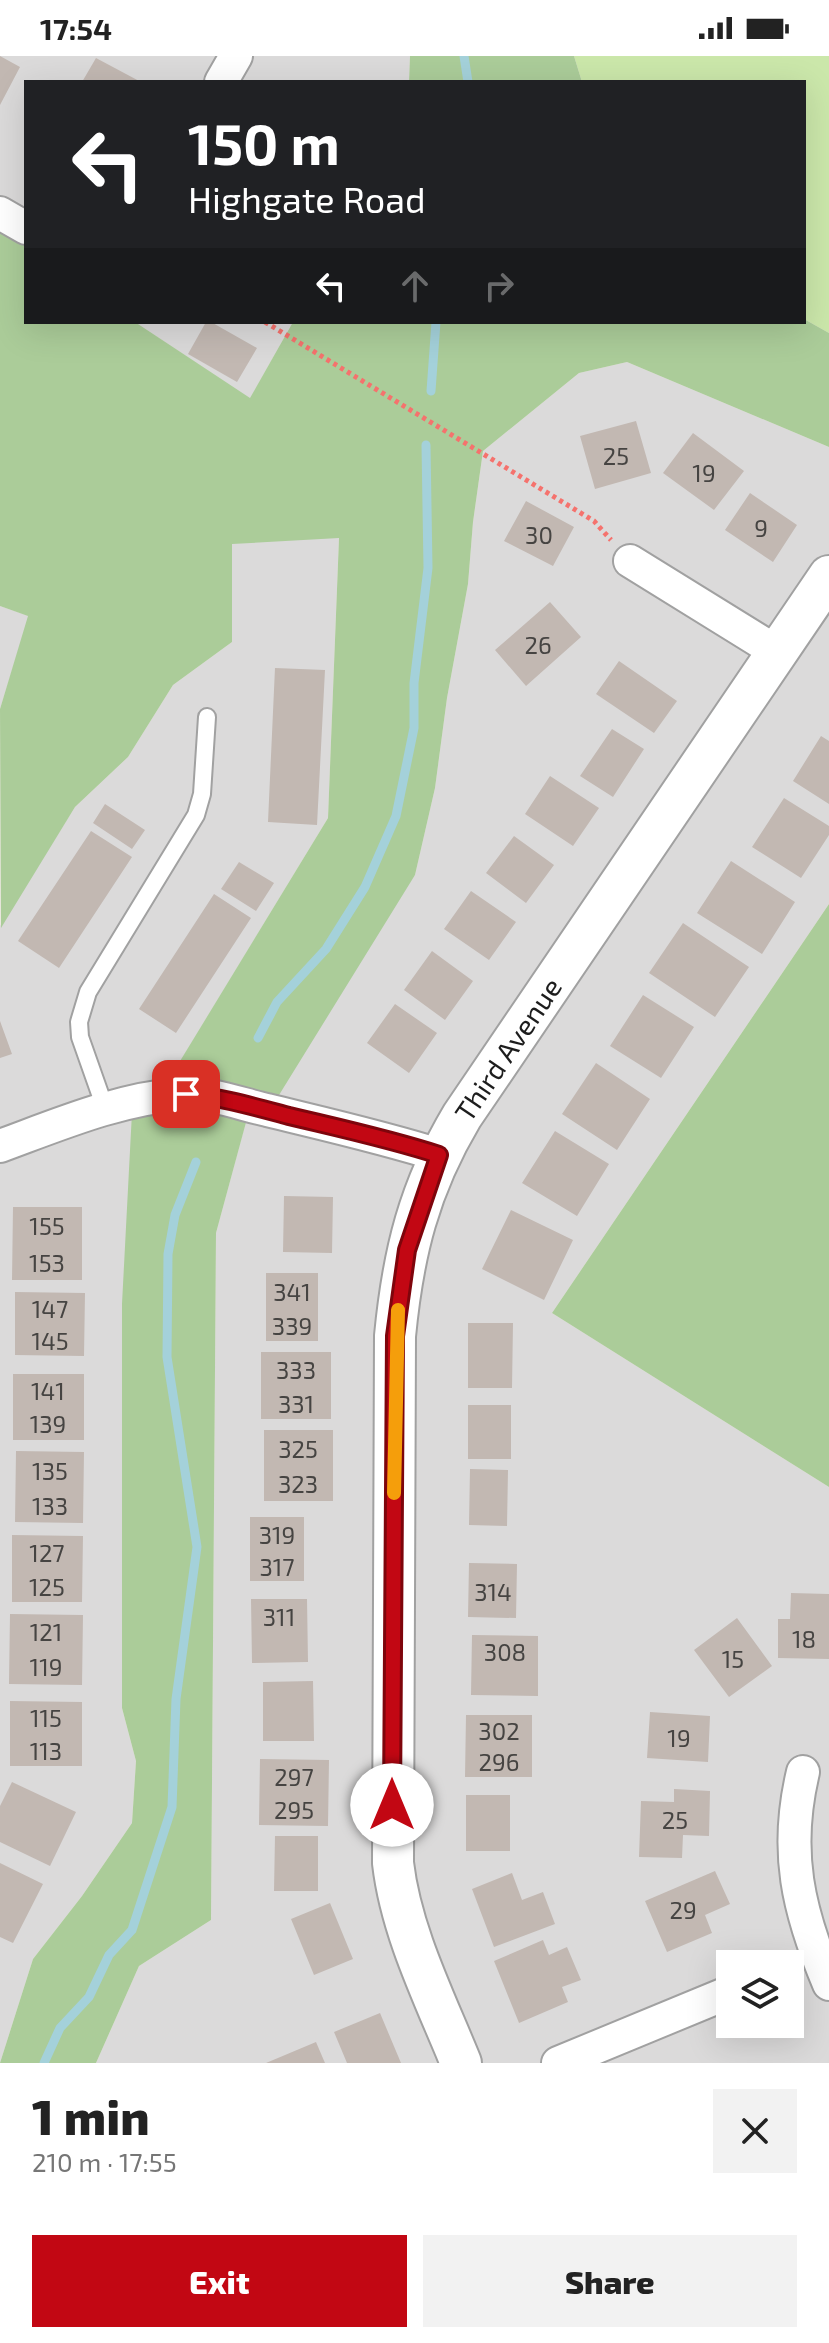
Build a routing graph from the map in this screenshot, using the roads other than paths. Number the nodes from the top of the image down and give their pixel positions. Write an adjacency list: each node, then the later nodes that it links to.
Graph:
1 (236, 56): 2 (street)
2 (222, 80)
3 (0, 213): 4 (street)
4 (24, 227)
5 (630, 561): 7 (street)
6 (829, 576): 7 (street, Third Avenue)
7 (777, 652): 11 (street, Third Avenue)
8 (207, 717): 9 (lane)
9 (105, 1108): 10 (street); 11 (street)
10 (0, 1146)
11 (439, 1155): 15 (street, Third Avenue)
12 (803, 1772): 13 (street)
13 (812, 1970)
14 (716, 1998): 16 (street)
15 (461, 2063)
16 (558, 2063)

